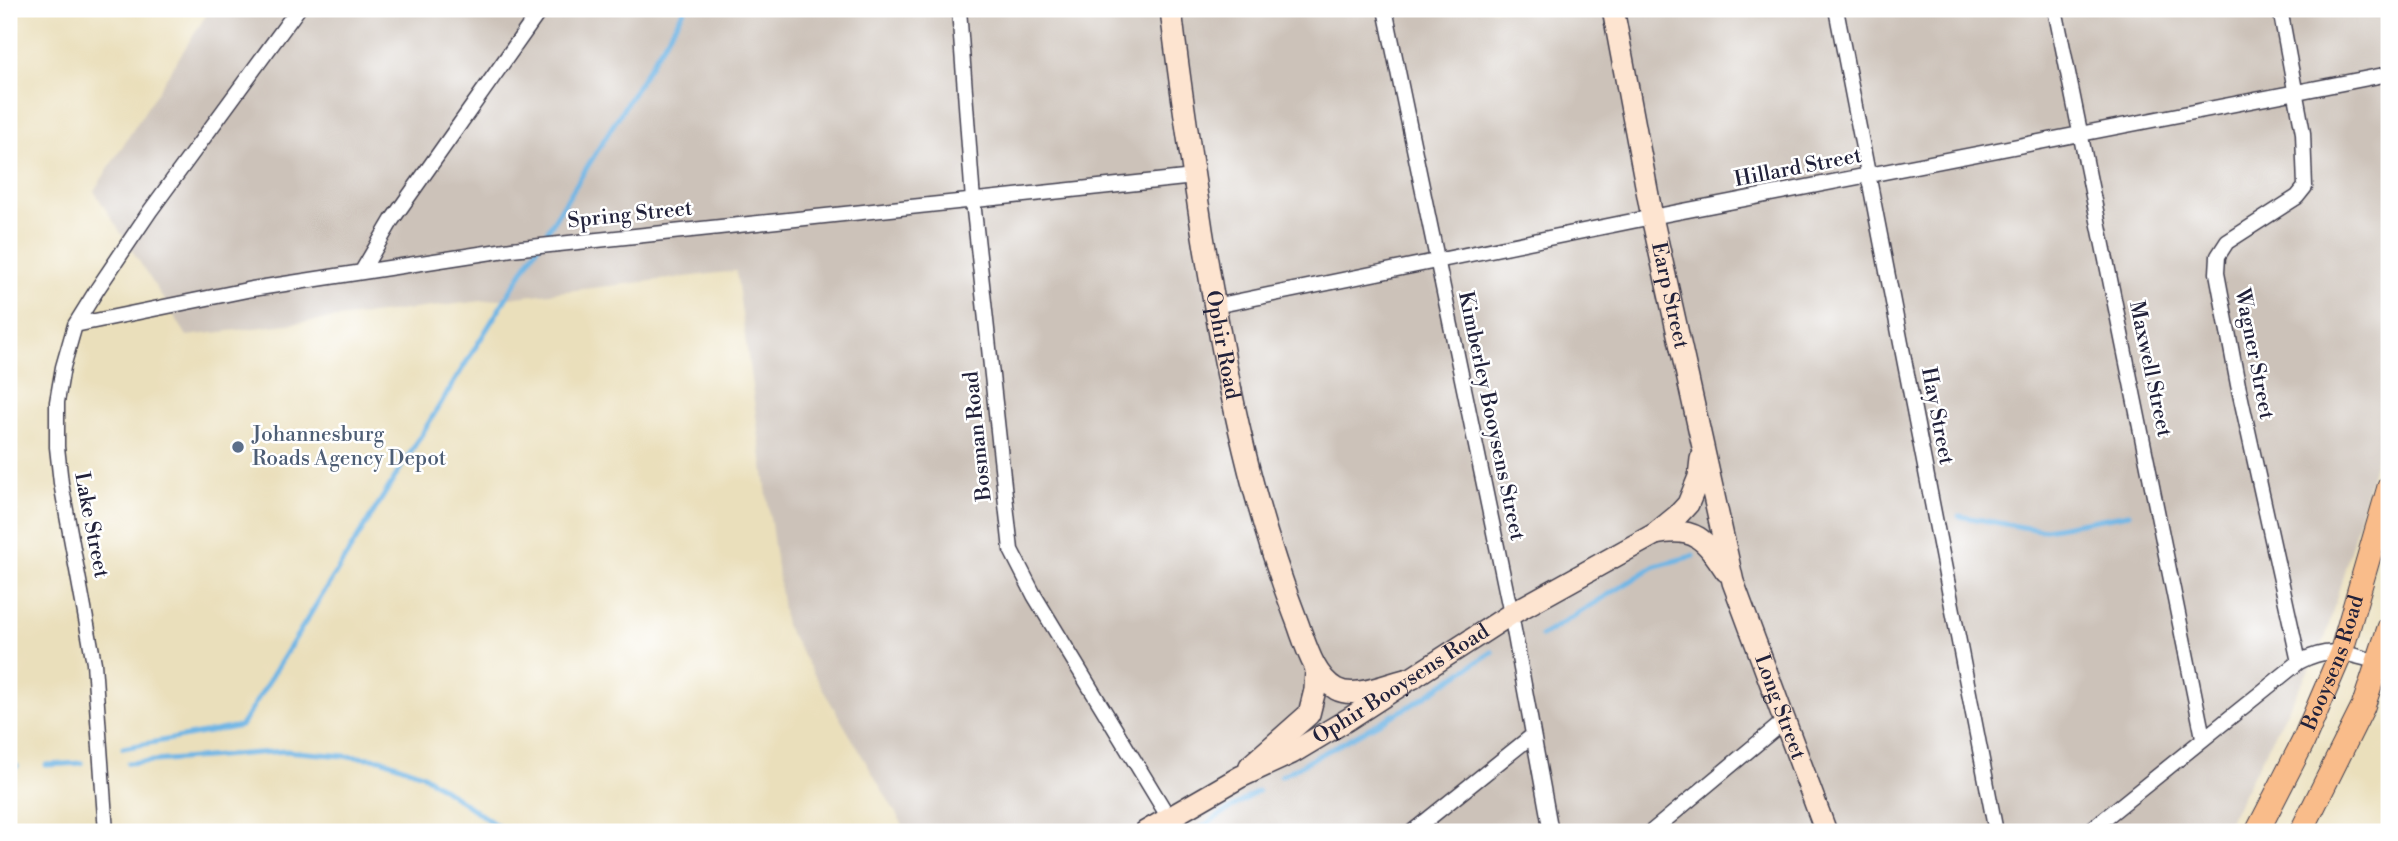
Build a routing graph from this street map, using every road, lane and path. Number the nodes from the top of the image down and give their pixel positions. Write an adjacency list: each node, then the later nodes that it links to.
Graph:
1 (298, 9): 20 (street, Lake Street)
2 (541, 9): 18 (street)
3 (959, 9): 15 (street, Bosman Road)
4 (1171, 9): 14 (street, Ophir Road)
5 (1385, 9): 17 (street, Kimberley Booysens Street)
6 (1613, 9): 16 (street, Earp Street)
7 (1836, 9): 13 (street, Hay Street)
8 (2055, 9): 12 (street, Maxwell Street)
9 (2280, 9): 11 (street)
10 (2389, 74): 11 (street, Hillard Street)
11 (2297, 93): 12 (street, Hillard Street); 28 (street, Wagner Street)
12 (2080, 134): 13 (street, Hillard Street); 34 (street, Maxwell Street)
13 (1867, 176): 16 (street, Hillard Street); 43 (street, Hay Street)
14 (1194, 177): 15 (street, Spring Street); 19 (street, Ophir Road)
15 (974, 201): 18 (street, Spring Street); 36 (street, Bosman Road)
16 (1652, 217): 17 (street, Hillard Street); 21 (street, Earp Street)
17 (1438, 260): 19 (street, Hillard Street); 25 (street, Kimberley Booysens Street)
18 (362, 271): 20 (street, Spring Street)
19 (1215, 306): 30 (street, Ophir Road)
20 (75, 325): 37 (street, Lake Street)
21 (1702, 446): 23 (street, Ophir Booysens Road); 24 (street, Earp Street)
22 (2389, 487): 27 (main road, Booysens Road)
23 (1655, 534): 24 (street); 25 (street, Ophir Booysens Road)
24 (1733, 582): 32 (street, Long Street)
25 (1511, 614): 31 (street, Ophir Booysens Road); 33 (street, Kimberley Booysens Street)
26 (2389, 628): 29 (main road, Booysens Road)
27 (2341, 653): 28 (street); 29 (street); 45 (main road, Booysens Road)
28 (2299, 662): 34 (street)
29 (2379, 662): 46 (main road, Booysens Road)
30 (1316, 670): 31 (street); 35 (street)
31 (1413, 678): 35 (street, Ophir Booysens Road)
32 (1783, 722): 41 (street); 42 (street, Long Street)
33 (1533, 735): 39 (street); 40 (street, Kimberley Booysens Street)
34 (2203, 737): 44 (street)
35 (1240, 777): 36 (street, Ophir Booysens Road)
36 (1169, 818): 38 (street, Ophir Booysens Road)
37 (106, 832)
38 (1145, 832)
39 (1412, 832)
40 (1551, 832)
41 (1651, 832)
42 (1826, 832)
43 (1996, 832)
44 (2088, 832)
45 (2257, 832)
46 (2301, 832)

